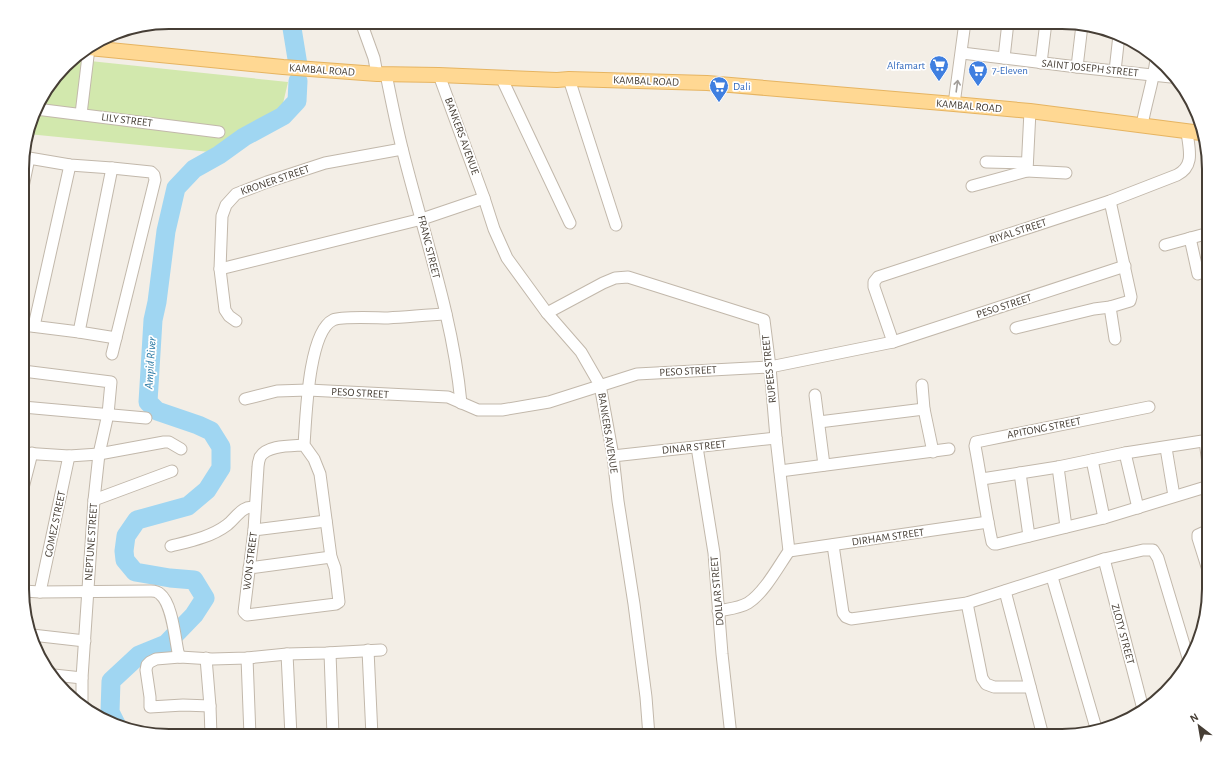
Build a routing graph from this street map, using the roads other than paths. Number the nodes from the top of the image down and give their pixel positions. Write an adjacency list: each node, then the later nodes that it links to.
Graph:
1 (364, 29): 15 (street, FRANC STREET)
2 (964, 29): 8 (street)
3 (1007, 29): 10 (street)
4 (1045, 29): 11 (street)
5 (1081, 30): 13 (street)
6 (1118, 41): 14 (street)
7 (98, 49): 15 (main road, KAMBAL ROAD)
8 (962, 53): 10 (street, SAINT JOSEPH STREET); 21 (street, one-way to 8)
9 (88, 55): 24 (street)
10 (1004, 58): 11 (street, SAINT JOSEPH STREET)
11 (1041, 63): 13 (street, SAINT JOSEPH STREET)
12 (1155, 65): 17 (street)
13 (1077, 67): 14 (street, SAINT JOSEPH STREET)
14 (1115, 71): 17 (street, SAINT JOSEPH STREET)
15 (381, 74): 16 (main road, KAMBAL ROAD); 28 (street, FRANC STREET)
16 (439, 75): 19 (main road, KAMBAL ROAD); 36 (street, BANKERS AVENUE)
17 (1154, 75): 18 (street, SAINT JOSEPH STREET); 25 (street)
18 (1166, 76)
19 (502, 77): 20 (main road, KAMBAL ROAD); 39 (street)
20 (570, 79): 21 (main road, KAMBAL ROAD); 40 (street)
21 (954, 104): 23 (main road, KAMBAL ROAD)
22 (43, 110): 24 (street, LILY STREET)
23 (1030, 112): 25 (main road, KAMBAL ROAD); 32 (street)
24 (81, 114): 26 (street, LILY STREET)
25 (1142, 125): 27 (main road, KAMBAL ROAD)
26 (219, 132)
27 (1194, 133): 37 (street, RIYAL STREET)
28 (402, 149): 38 (street, FRANC STREET); 45 (street, KRONER STREET)
29 (30, 159): 31 (street)
30 (986, 162): 32 (street)
31 (70, 165): 33 (street); 51 (street)
32 (1027, 167): 34 (street); 35 (street)
33 (112, 168): 53 (street); 54 (street)
34 (1066, 173)
35 (972, 186)
36 (484, 198): 38 (street); 48 (street, BANKERS AVENUE)
37 (1110, 201): 44 (street); 56 (street, RIYAL STREET)
38 (422, 219): 45 (street); 49 (street, FRANC STREET)
39 (570, 223)
40 (616, 225)
41 (1202, 235): 42 (street)
42 (1190, 238): 43 (street); 46 (street)
43 (1165, 245)
44 (1125, 266): 47 (street); 56 (street, PESO STREET)
45 (220, 269): 50 (street, KRONER STREET)
46 (1198, 274)
47 (1110, 307): 52 (street); 55 (street)
48 (547, 313): 58 (street, RUPEES STREET); 60 (street, BANKERS AVENUE)
49 (446, 314): 62 (street); 65 (street, FRANC STREET)
50 (236, 321)
51 (29, 325): 53 (street)
52 (1016, 328)
53 (79, 332): 54 (street)
54 (116, 338): 57 (street)
55 (1115, 339)
56 (894, 342): 58 (street, PESO STREET)
57 (112, 354)
58 (770, 367): 60 (street, PESO STREET); 72 (street, RUPEES STREET)
59 (29, 372): 69 (street, NEPTUNE STREET)
60 (600, 385): 65 (street, PESO STREET); 84 (street, BANKERS AVENUE)
61 (922, 385): 68 (street)
62 (308, 390): 64 (street, PESO STREET); 65 (street, PESO STREET); 74 (street)
63 (815, 394): 71 (street)
64 (245, 399)
65 (460, 403)
66 (29, 407): 69 (street)
67 (1148, 407): 91 (street, APITONG STREET)
68 (924, 409): 71 (street); 79 (street)
69 (108, 414): 70 (street); 82 (street, NEPTUNE STREET)
70 (146, 418)
71 (819, 422): 86 (street)
72 (776, 438): 75 (street, DINAR STREET); 89 (street, RUPEES STREET)
73 (1202, 442): 76 (street)
74 (304, 445): 95 (street, WON STREET); 98 (street)
75 (697, 447): 84 (street, DINAR STREET); 117 (street, DOLLAR STREET)
76 (1166, 448): 81 (street); 93 (street)
77 (181, 449): 82 (street)
78 (949, 449): 79 (street)
79 (933, 452): 86 (street)
80 (29, 453): 83 (street)
81 (1125, 453): 85 (street); 96 (street)
82 (99, 454): 83 (street); 94 (street, NEPTUNE STREET)
83 (69, 456): 115 (street, GOMEZ STREET)
84 (613, 456): 140 (street, BANKERS AVENUE)
85 (1092, 460): 87 (street); 97 (street)
86 (824, 466): 89 (street)
87 (1058, 467): 90 (street); 100 (street)
88 (172, 471): 94 (street)
89 (780, 471): 106 (street, RUPEES STREET)
90 (1020, 473): 91 (street); 103 (street)
91 (982, 479): 99 (street)
92 (1202, 488): 93 (street)
93 (1174, 496): 96 (street)
94 (94, 500): 114 (street, NEPTUNE STREET)
95 (256, 508): 101 (street, WON STREET); 105 (street)
96 (1138, 508): 97 (street)
97 (1104, 518): 100 (street)
98 (326, 521): 101 (street); 108 (street)
99 (988, 522): 103 (street); 104 (street, DIRHAM STREET)
100 (1066, 526): 103 (street)
101 (254, 530): 110 (street, WON STREET)
102 (1202, 534): 107 (street)
103 (1029, 536)
104 (833, 545): 106 (street, DIRHAM STREET); 116 (street)
105 (171, 546)
106 (789, 551): 117 (street)
107 (1202, 551)
108 (331, 557): 110 (street); 110 (street, WON STREET)
109 (1104, 559): 111 (street); 123 (street); 132 (street, ZLOTY STREET)
110 (249, 568)
111 (1052, 576): 112 (street); 134 (street)
112 (1005, 590): 116 (street); 130 (street)
113 (29, 591): 115 (street)
114 (88, 591): 115 (street); 119 (street, NEPTUNE STREET); 125 (street)
115 (40, 592)
116 (967, 603): 130 (street)
117 (718, 611): 141 (street, DOLLAR STREET)
118 (37, 636): 119 (street)
119 (85, 641): 129 (street, NEPTUNE STREET)
120 (368, 650): 121 (street); 122 (street); 139 (street)
121 (381, 650)
122 (330, 653): 124 (street); 138 (street)
123 (1187, 653)
124 (287, 654): 127 (street); 137 (street)
125 (180, 657): 126 (street); 133 (street)
126 (206, 658): 127 (street); 133 (street)
127 (247, 658): 136 (street)
128 (59, 676): 129 (street)
129 (82, 678): 131 (street, NEPTUNE STREET)
130 (1030, 687): 142 (street)
131 (82, 698)
132 (1142, 704)
133 (210, 706): 135 (street)
134 (1095, 725)
135 (211, 729)
136 (250, 729)
137 (291, 729)
138 (333, 729)
139 (372, 729)
140 (648, 729)
141 (730, 729)
142 (1041, 729)

